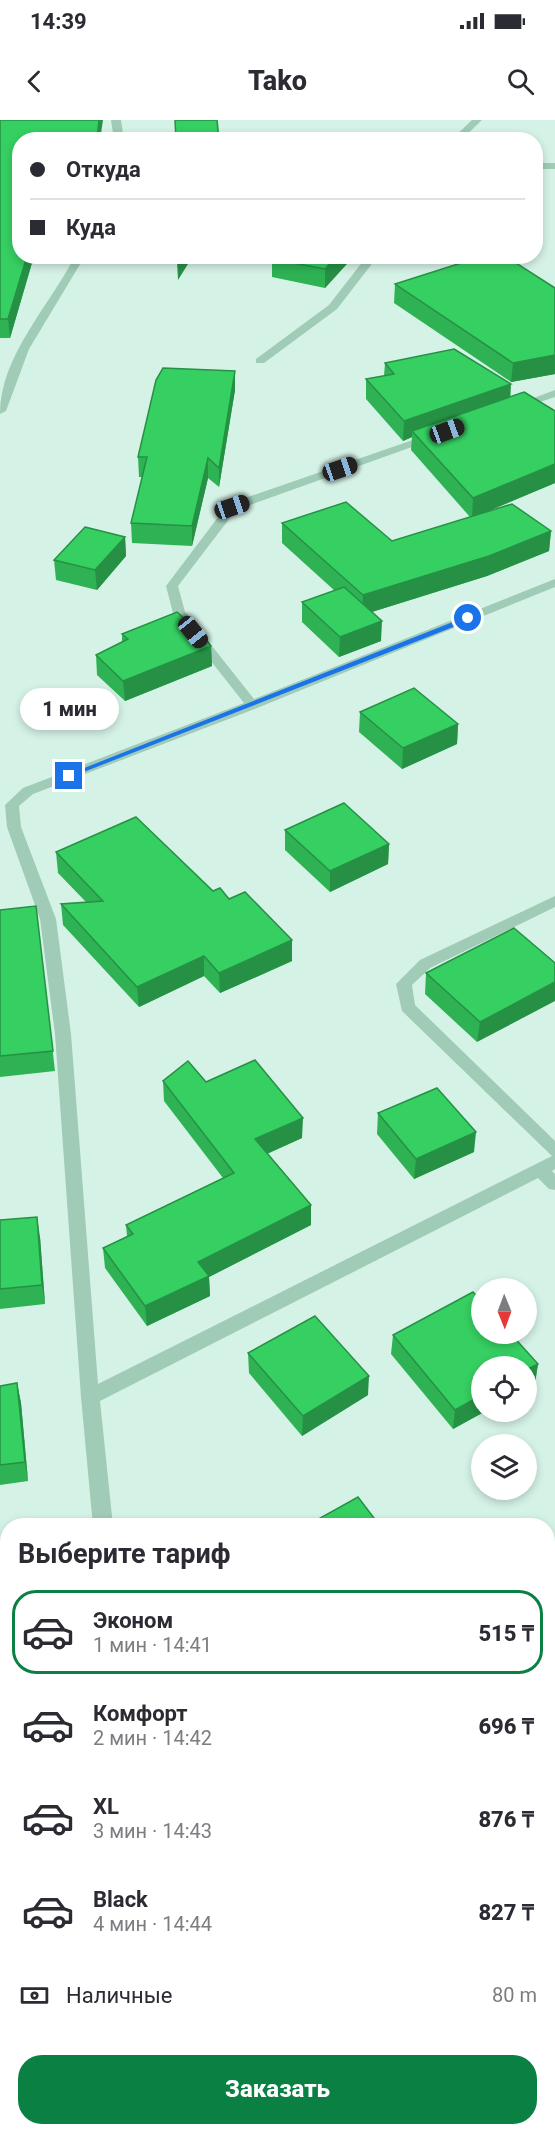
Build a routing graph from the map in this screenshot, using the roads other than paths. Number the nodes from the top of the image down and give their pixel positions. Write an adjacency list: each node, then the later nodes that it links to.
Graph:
1 (477, 120): 2 (street)
2 (464, 132)
3 (76, 264): 7 (street)
4 (368, 264): 5 (street)
5 (260, 361)
6 (555, 393): 8 (street)
7 (0, 411)
8 (499, 413)
9 (444, 432): 11 (street)
10 (555, 583): 11 (street)
11 (252, 705): 16 (street)
12 (555, 901): 13 (street)
13 (555, 1151)
14 (548, 1166): 15 (street); 16 (street)
15 (555, 1184)
16 (90, 1396): 17 (street)
17 (102, 1518)

